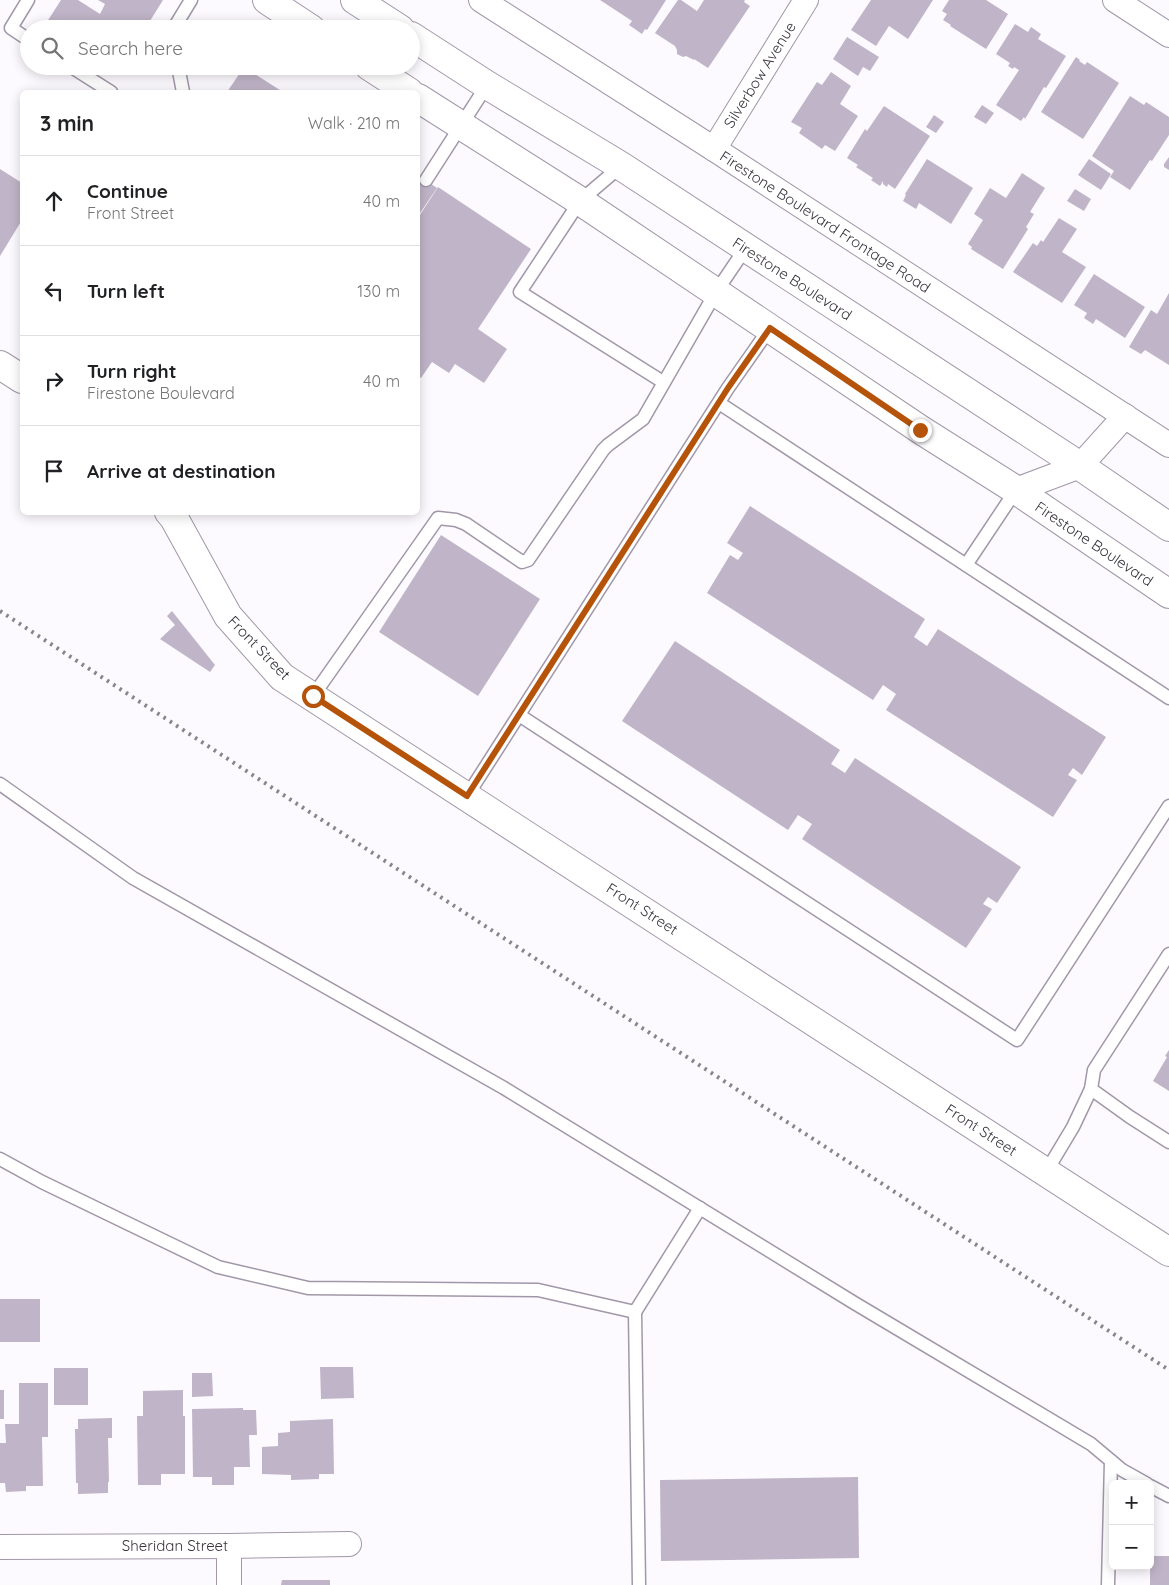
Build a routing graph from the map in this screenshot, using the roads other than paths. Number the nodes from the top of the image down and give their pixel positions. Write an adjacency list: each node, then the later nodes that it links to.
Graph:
1 (28, 0): 11 (lane)
2 (191, 0): 8 (lane)
3 (267, 0): 9 (street)
4 (355, 0): 10 (street)
5 (481, 0): 24 (street, Firestone Boulevard Frontage Road)
6 (806, 0): 24 (street, Silverbow Avenue)
7 (1115, 0): 12 (street)
8 (179, 20)
9 (297, 20)
10 (386, 20)
11 (5, 25): 13 (lane)
12 (1168, 33)
13 (20, 34)
14 (420, 42): 18 (street, Firestone Boulevard)
15 (84, 75): 19 (lane)
16 (180, 75): 20 (lane)
17 (383, 75): 21 (street)
18 (487, 85): 23 (lane); 25 (street, Firestone Boulevard)
19 (108, 90)
20 (183, 90)
21 (406, 90)
22 (420, 99): 23 (street, Firestone Boulevard)
23 (461, 126): 26 (lane); 27 (street, Firestone Boulevard)
24 (714, 149): 35 (street, Firestone Boulevard Frontage Road)
25 (620, 166): 27 (lane); 28 (street, Firestone Boulevard)
26 (426, 180)
27 (580, 201): 29 (street, Firestone Boulevard); 33 (lane)
28 (745, 249): 29 (lane); 37 (street, Firestone Boulevard)
29 (716, 292): 30 (street, Firestone Boulevard); 33 (lane)
30 (770, 328): 34 (lane); 38 (street, Firestone Boulevard)
31 (0, 365): 32 (street)
32 (20, 379)
33 (663, 382): 43 (lane)
34 (719, 403): 41 (lane); 45 (lane)
35 (1124, 416): 36 (street, Firestone Boulevard Frontage Road); 37 (street)
36 (1169, 445)
37 (1080, 466): 38 (street); 40 (street, Firestone Boulevard)
38 (1016, 490): 41 (lane); 42 (street, Firestone Boulevard)
39 (174, 515): 43 (street, Front Street)
40 (1169, 528)
41 (966, 565): 44 (lane)
42 (1169, 594)
43 (313, 696): 47 (street, Front Street)
44 (1169, 698)
45 (519, 715): 47 (lane); 48 (lane)
46 (0, 784): 54 (lane)
47 (467, 796): 53 (street, Front Street)
48 (1169, 806)
49 (1169, 954): 50 (lane)
50 (1091, 1089): 51 (lane); 53 (lane)
51 (1169, 1142)
52 (0, 1159): 56 (lane)
53 (1046, 1172): 55 (street, Front Street)
54 (700, 1208): 56 (lane); 57 (lane)
55 (1169, 1252)
56 (635, 1312): 65 (lane)
57 (1111, 1461): 58 (lane); 66 (lane)
58 (1140, 1480)
59 (1154, 1488): 60 (lane)
60 (1169, 1496)
61 (349, 1544): 62 (street, Sheridan Street)
62 (229, 1546): 63 (street, Sheridan Street); 64 (street)
63 (0, 1547)
64 (229, 1585)
65 (639, 1585)
66 (1108, 1585)

